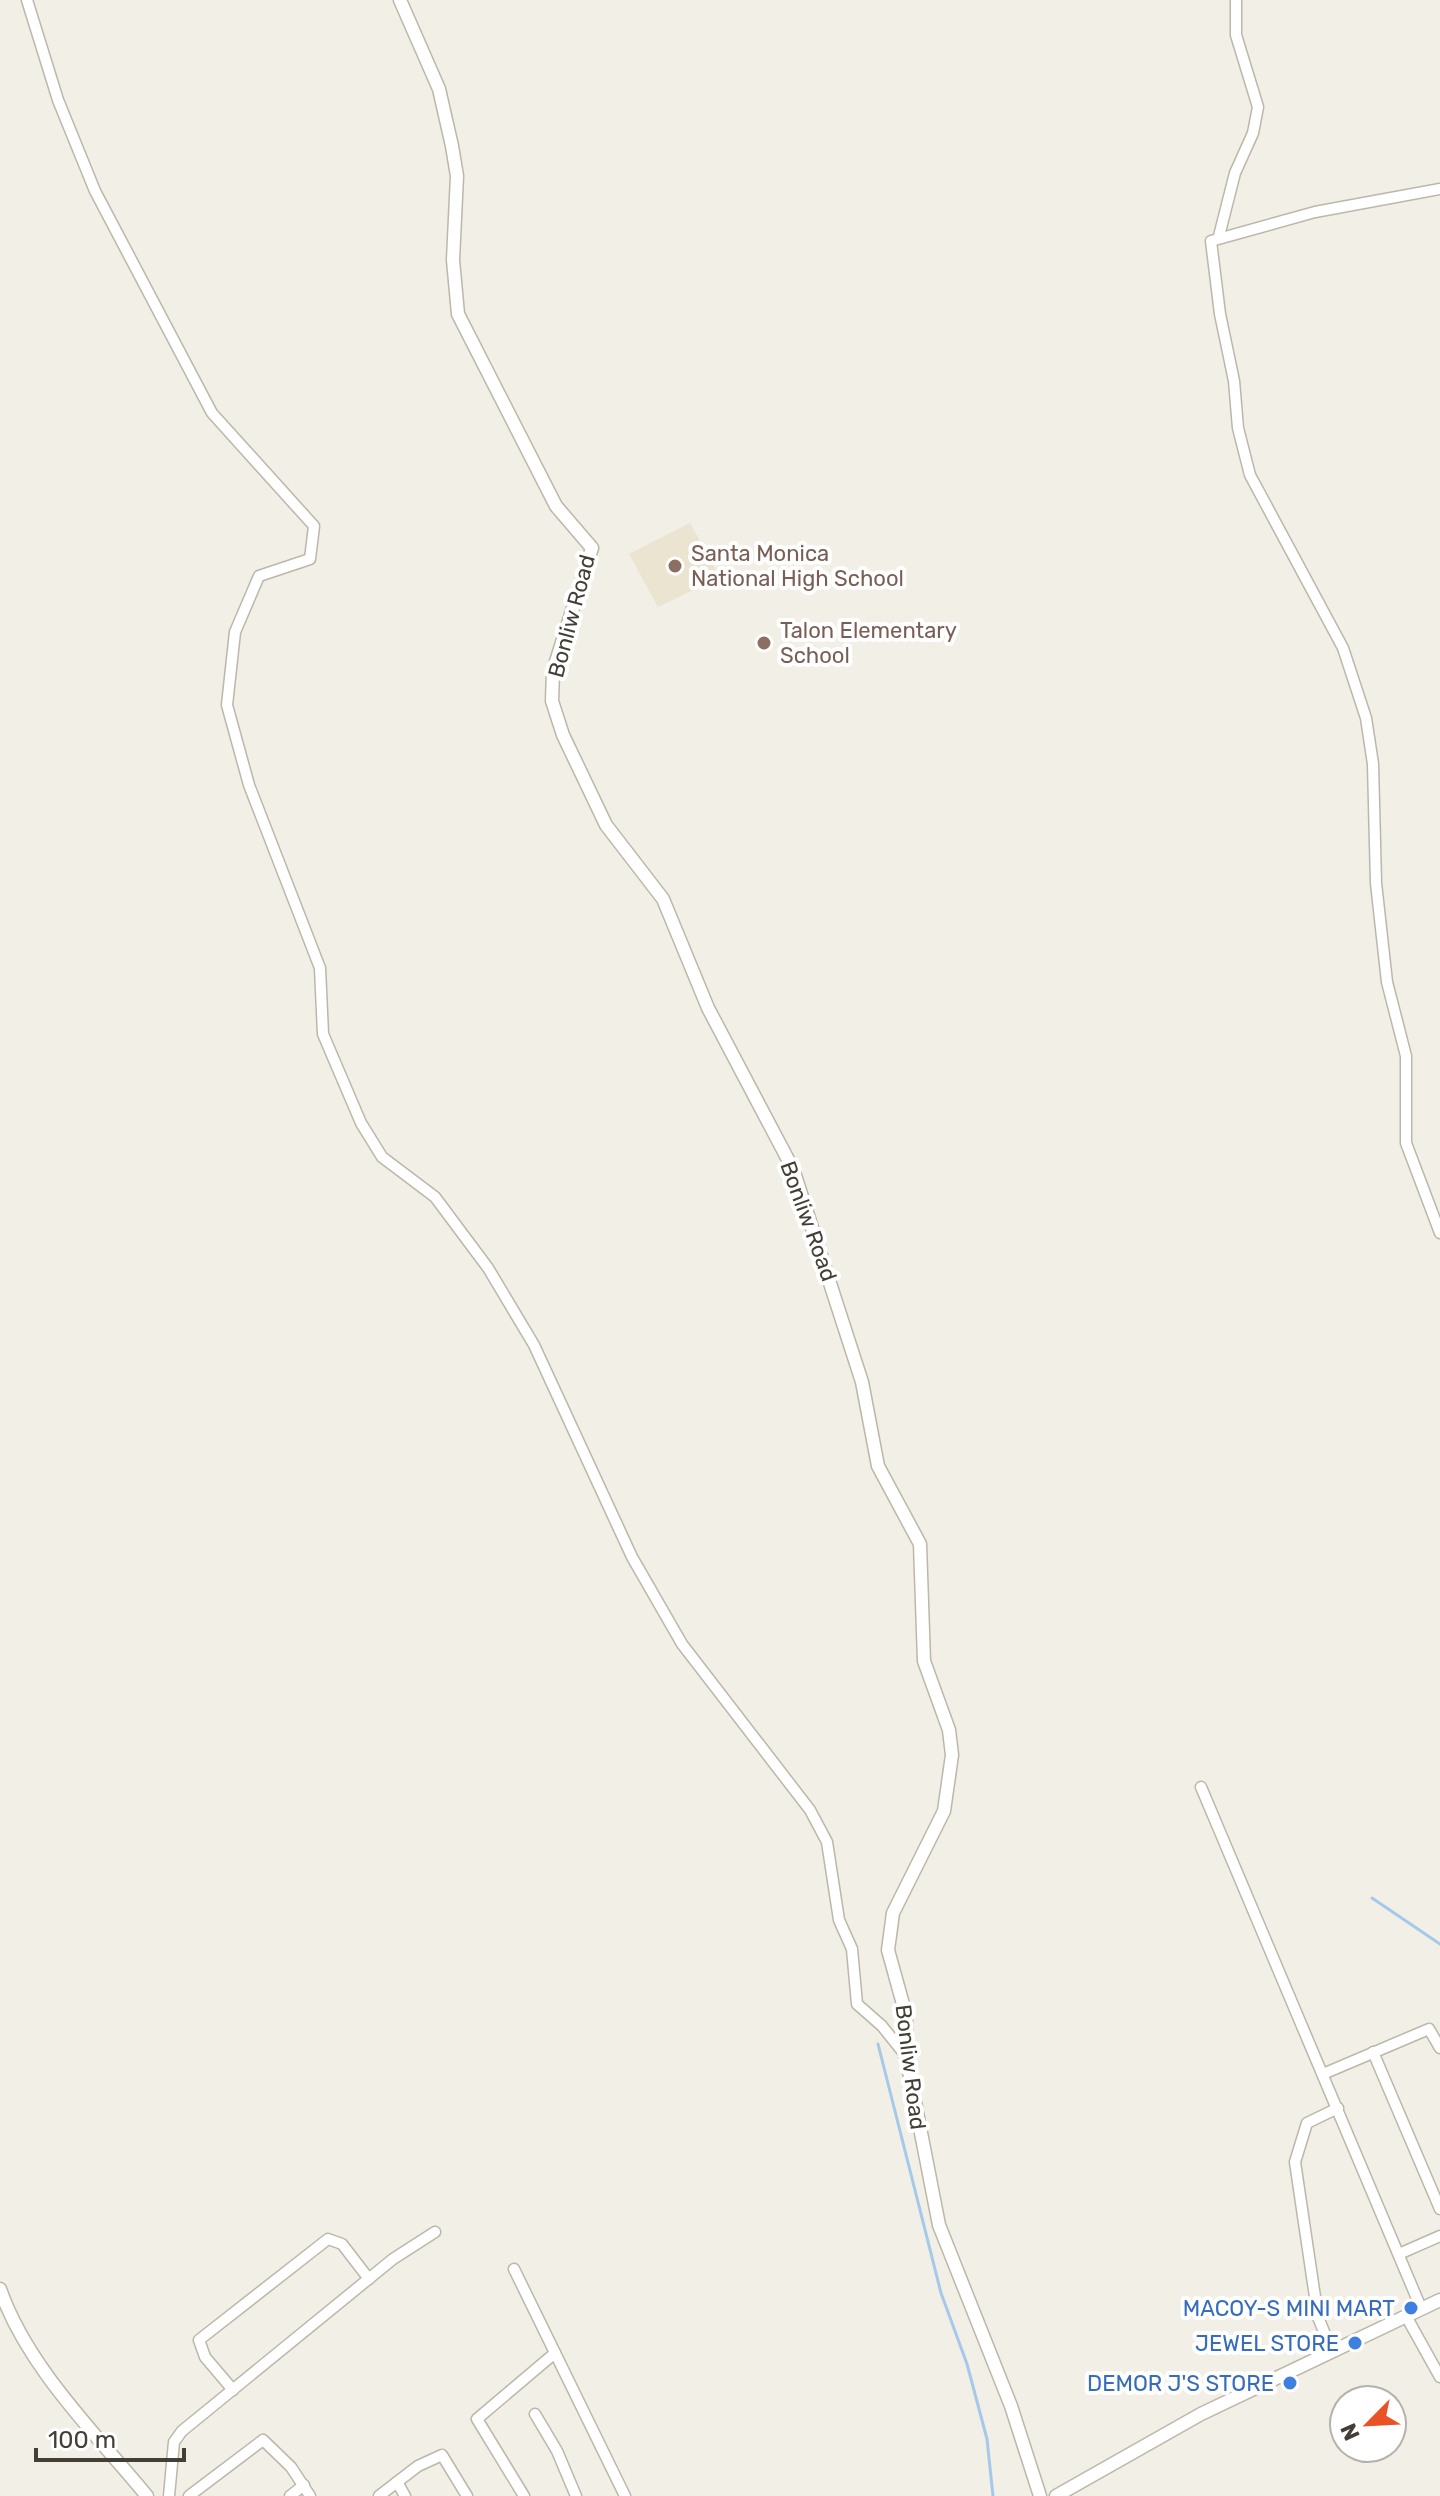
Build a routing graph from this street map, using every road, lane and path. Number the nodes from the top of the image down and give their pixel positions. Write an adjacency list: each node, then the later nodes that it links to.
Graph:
1 (27, 0): 10 (street)
2 (400, 0): 10 (street, Bonliw Road)
3 (1236, 0): 5 (street)
4 (1440, 189): 5 (street)
5 (1219, 236): 6 (street)
6 (1440, 1233)
7 (1201, 1787): 11 (street)
8 (1440, 2048): 9 (street)
9 (1373, 2052): 11 (street); 13 (street)
10 (906, 2056): 41 (street, Bonliw Road)
11 (1323, 2074): 12 (street)
12 (1338, 2108): 16 (street); 23 (street)
13 (1440, 2209)
14 (435, 2232): 18 (street)
15 (1440, 2236): 16 (street)
16 (1399, 2254): 21 (street)
17 (514, 2269): 24 (street)
18 (369, 2279): 26 (street); 26 (street)
19 (0, 2289): 30 (street)
20 (1440, 2300): 21 (street)
21 (1421, 2308): 22 (street)
22 (1406, 2316): 23 (street); 25 (street)
23 (1331, 2349): 42 (street)
24 (555, 2353): 38 (street); 40 (street)
25 (1440, 2377)
26 (233, 2390): 31 (street)
27 (535, 2414): 39 (street)
28 (397, 2482): 35 (street); 36 (street); 37 (street)
29 (304, 2485): 32 (street); 33 (street); 34 (street)
30 (147, 2496)
31 (169, 2496)
32 (189, 2496)
33 (290, 2496)
34 (310, 2496)
35 (379, 2496)
36 (405, 2496)
37 (467, 2496)
38 (524, 2496)
39 (576, 2496)
40 (625, 2496)
41 (1040, 2496)
42 (1056, 2496)

